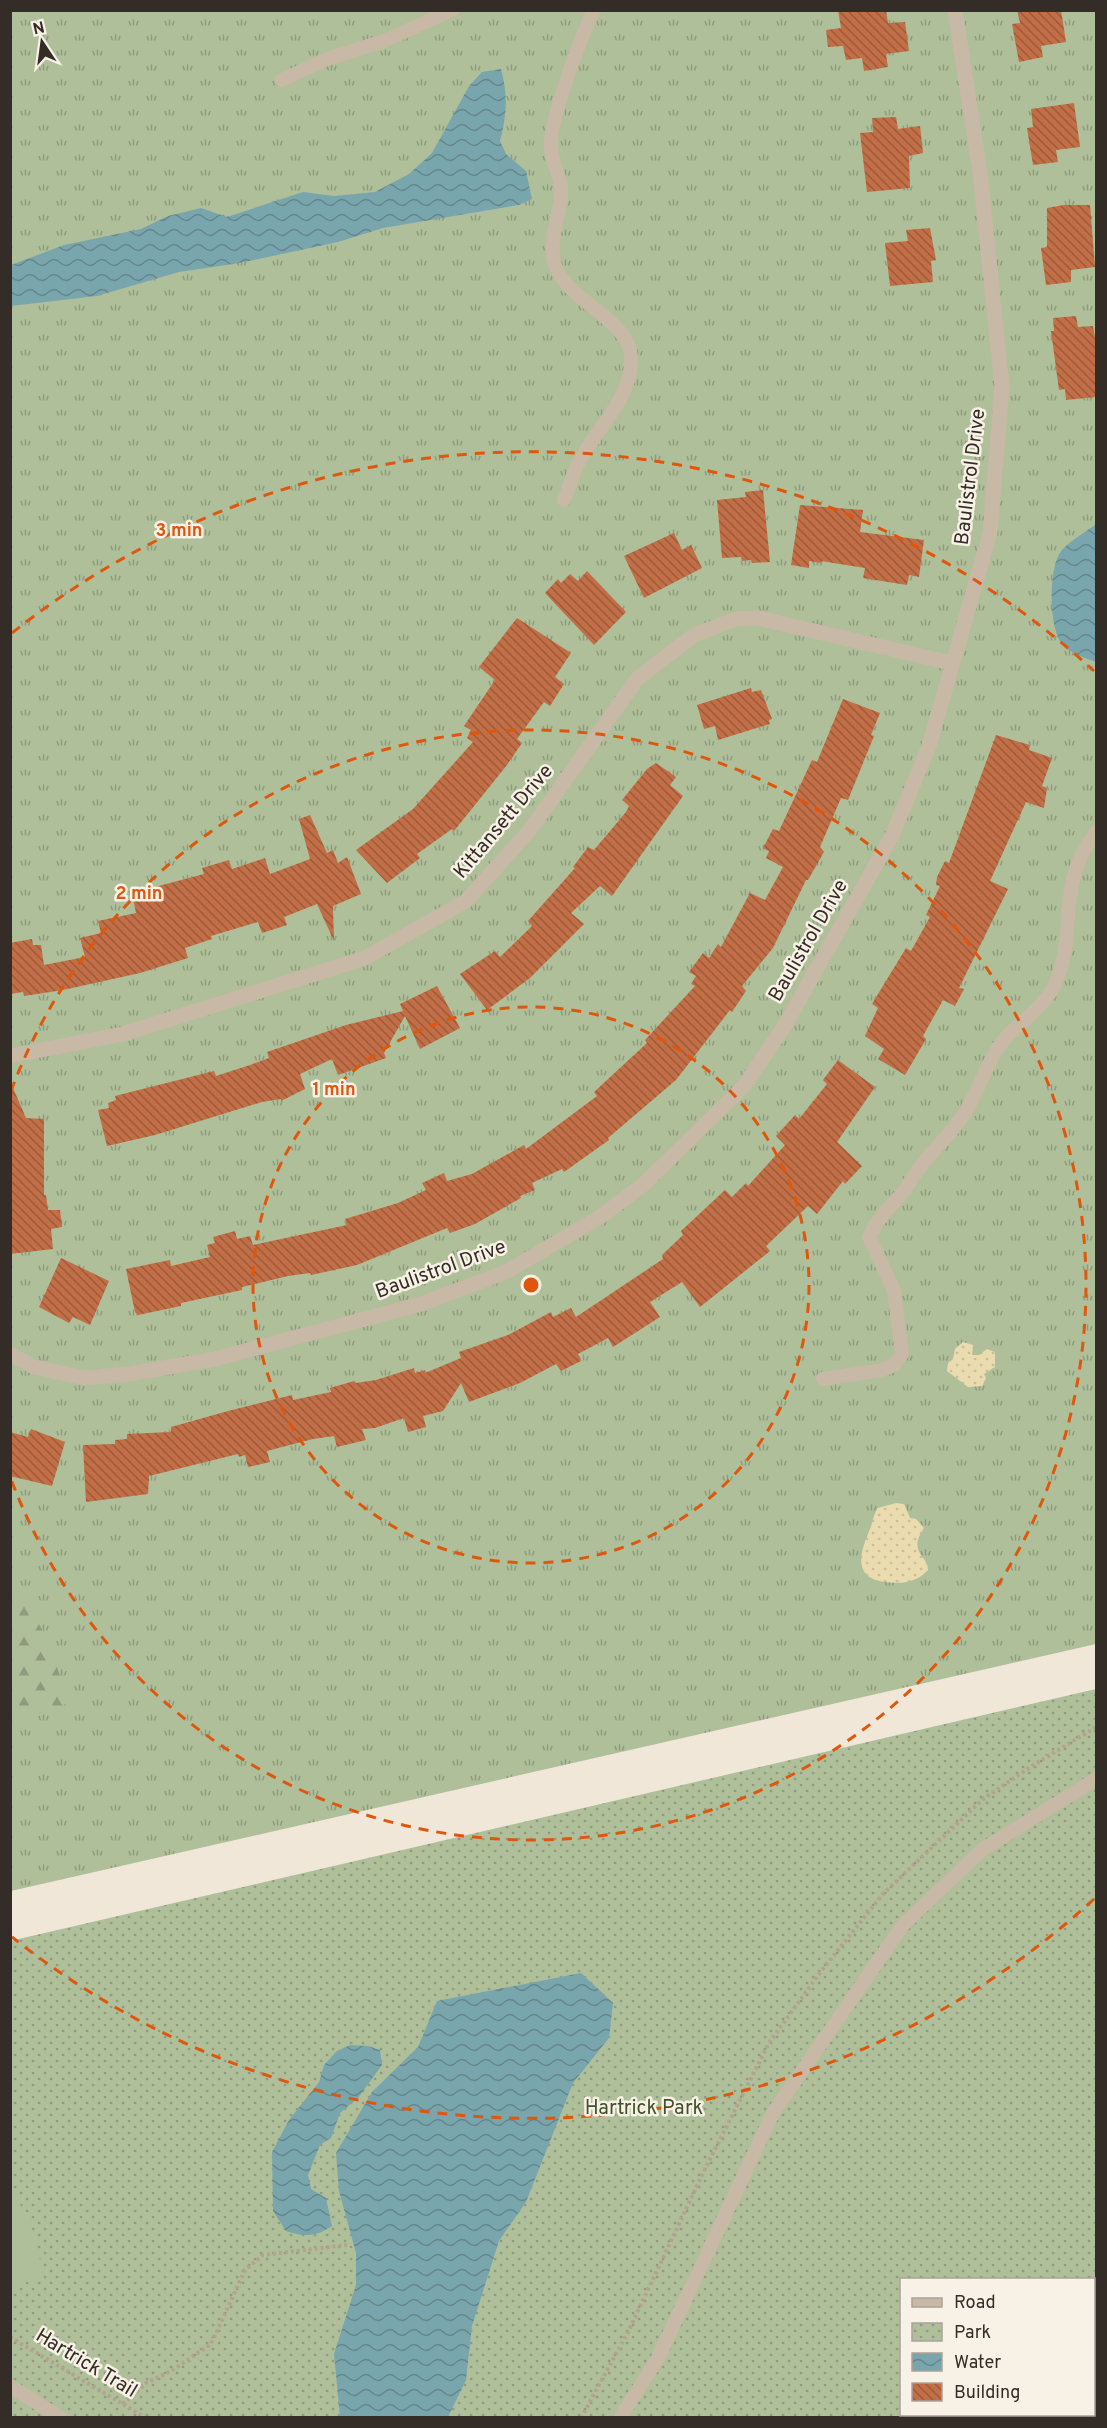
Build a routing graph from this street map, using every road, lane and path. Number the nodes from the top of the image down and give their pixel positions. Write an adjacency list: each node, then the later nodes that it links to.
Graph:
1 (452, 10): 4 (lane)
2 (594, 10): 5 (lane)
3 (956, 10): 6 (street, Baulistrol Drive)
4 (282, 80)
5 (564, 500)
6 (951, 663): 8 (street, Kittansett Drive); 9 (street, Baulistrol Drive)
7 (1096, 832): 10 (lane)
8 (10, 1056)
9 (10, 1354)
10 (823, 1379)
11 (1096, 1779): 18 (lane)
12 (347, 2245): 15 (path)
13 (10, 2337): 15 (path, Hartrick Trail)
14 (10, 2386): 16 (lane)
15 (123, 2404): 17 (path, Hartrick Trail)
16 (52, 2415)
17 (146, 2418)
18 (620, 2418)

